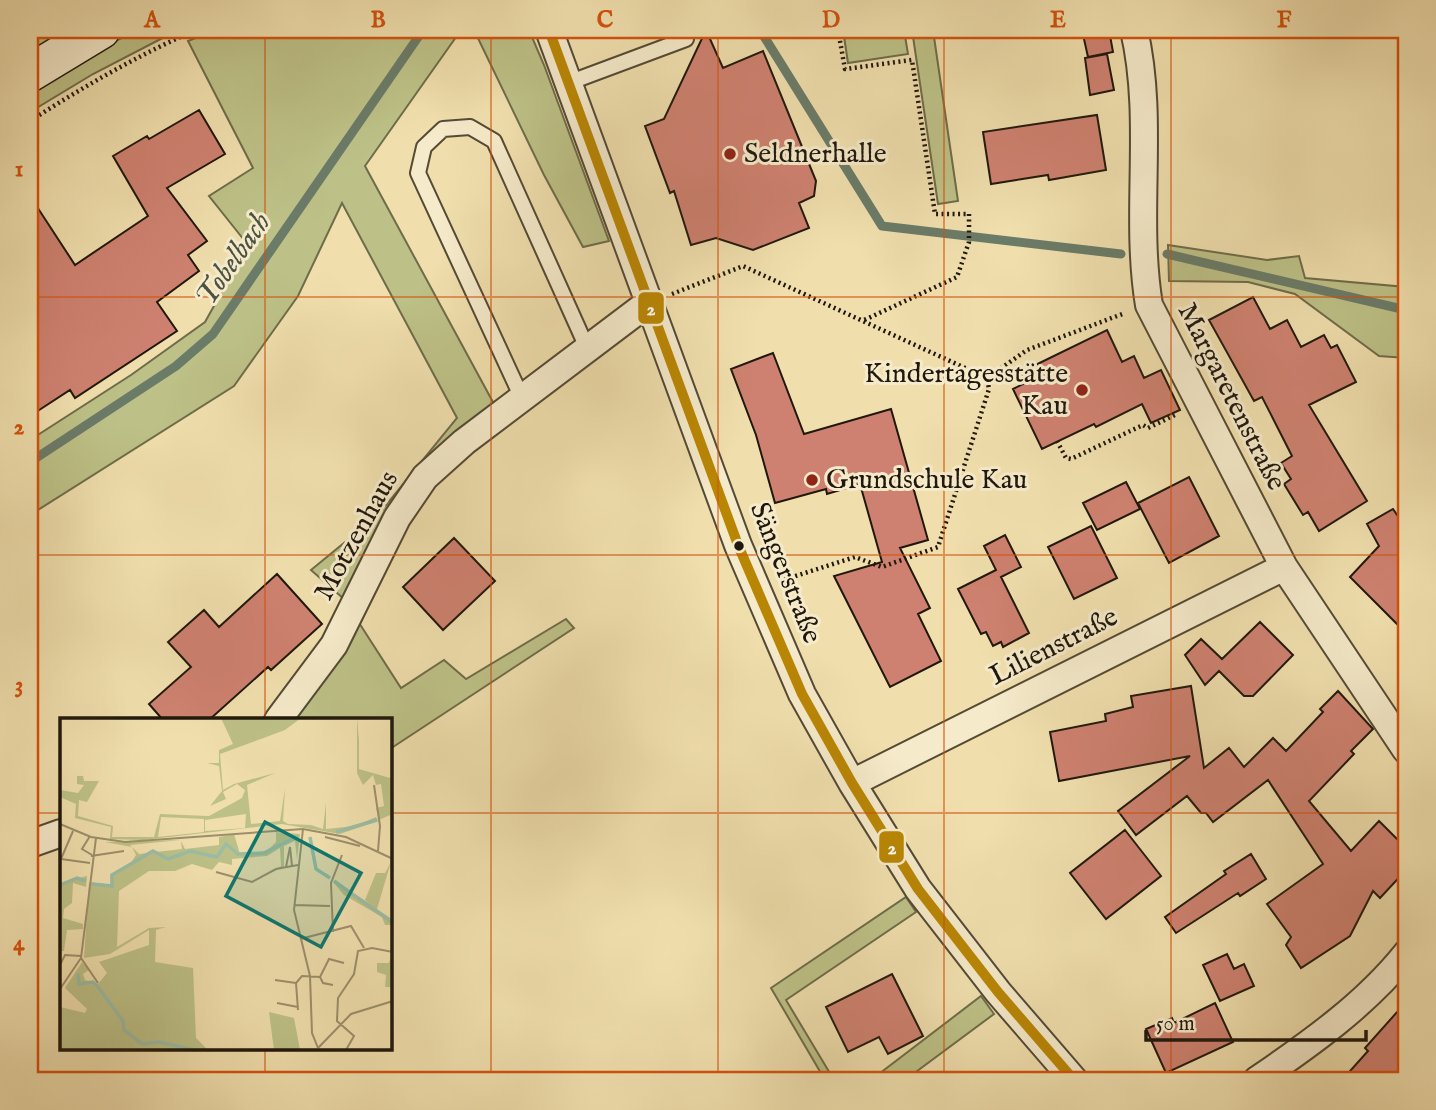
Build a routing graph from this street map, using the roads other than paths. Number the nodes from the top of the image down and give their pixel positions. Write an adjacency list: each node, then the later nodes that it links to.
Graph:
1 (101, 30): 5 (main road)
2 (549, 30): 6 (street, Sängerstraße)
3 (1134, 30): 10 (street, Margaretenstraße)
4 (687, 39): 6 (lane)
5 (30, 73)
6 (568, 83): 7 (street, Sängerstraße)
7 (648, 303): 8 (street, Motzenhaus); 13 (street, Sängerstraße)
8 (588, 350): 9 (street, Motzenhaus); 9 (lane)
9 (522, 398): 11 (street, Motzenhaus)
10 (1284, 567): 12 (street, Margaretenstraße); 13 (street, Lilienstraße)
11 (279, 718)
12 (1406, 750)
13 (852, 783): 17 (street, Sängerstraße)
14 (60, 833): 15 (street)
15 (30, 844)
16 (1406, 954): 18 (street)
17 (1074, 1080)
18 (1257, 1080)

